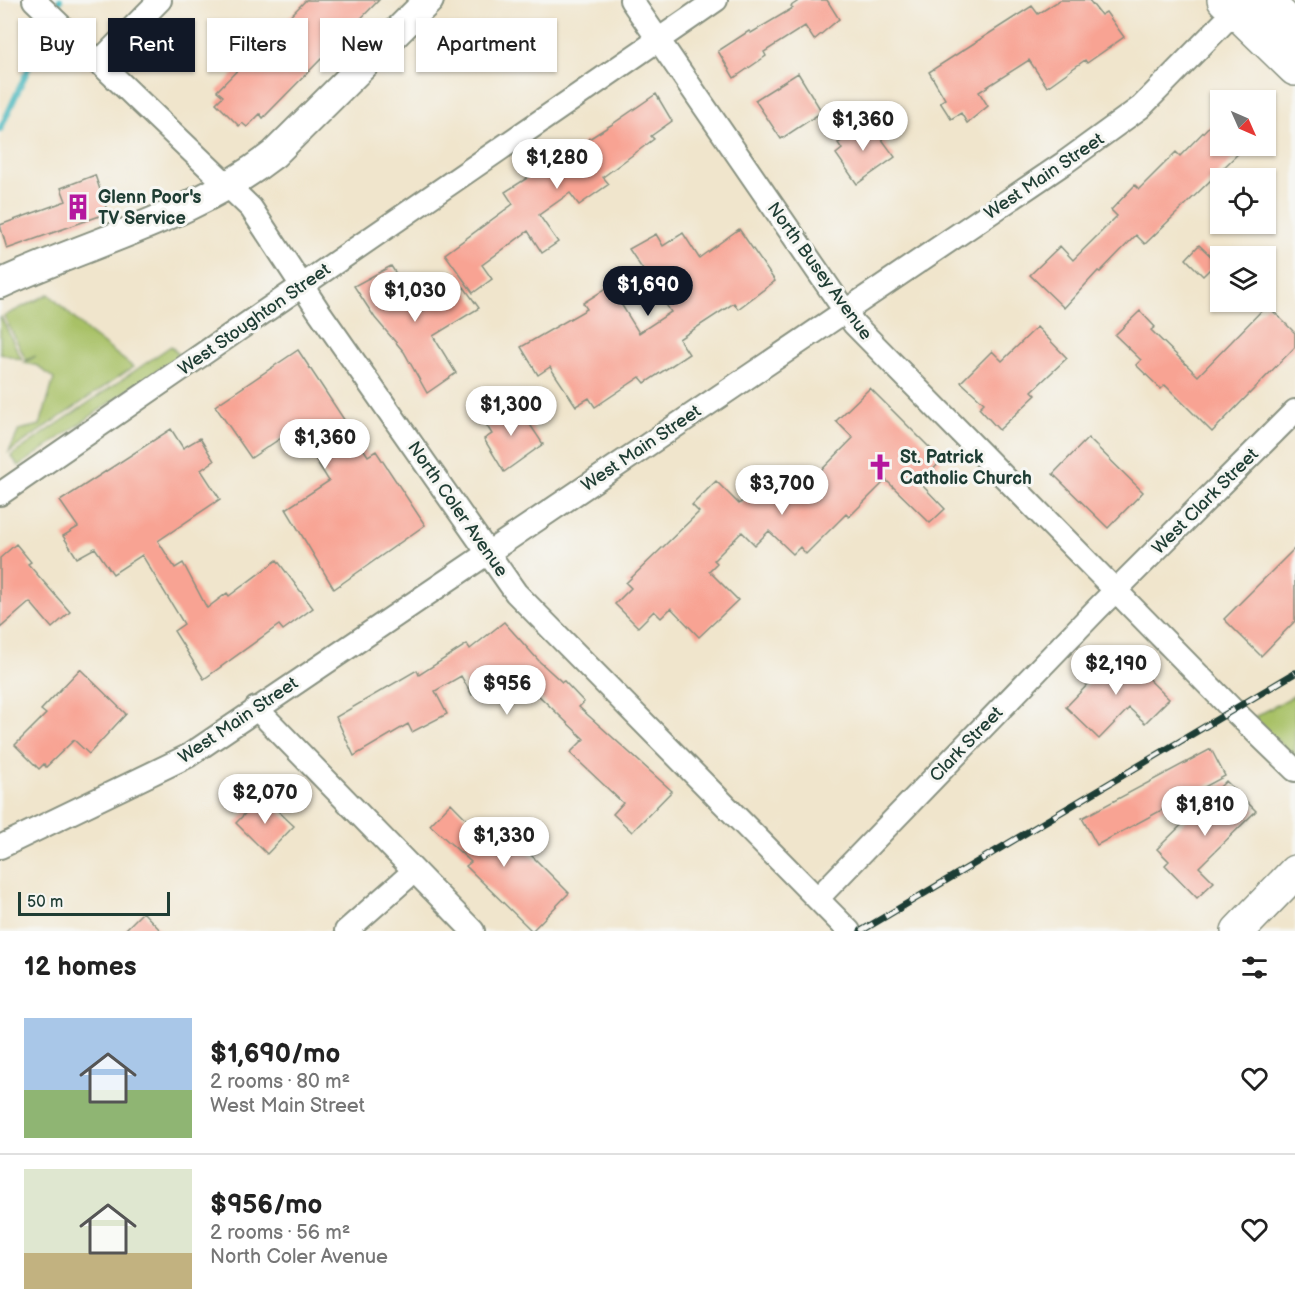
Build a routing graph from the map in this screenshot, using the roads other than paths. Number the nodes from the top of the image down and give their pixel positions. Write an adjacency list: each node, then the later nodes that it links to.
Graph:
1 (160, 0): 9 (street)
2 (429, 0): 11 (street)
3 (631, 0): 8 (street, North Busey Avenue)
4 (716, 0): 8 (street, West Stoughton Street)
5 (37, 3): 9 (street, North Coler Avenue)
6 (1243, 3): 7 (main road); 10 (main road); 14 (street, West Main Street)
7 (1295, 29)
8 (658, 39): 13 (street, West Stoughton Street); 14 (street, North Busey Avenue)
9 (98, 63): 11 (street, North Coler Avenue)
10 (1295, 69)
11 (229, 185): 12 (street); 13 (street, North Coler Avenue)
12 (0, 284)
13 (301, 286): 16 (street, West Stoughton Street); 17 (street, North Coler Avenue)
14 (844, 310): 17 (street, West Main Street); 18 (street, North Busey Avenue)
15 (1295, 411): 18 (street, West Clark Street)
16 (0, 494)
17 (487, 552): 19 (street, West Main Street); 24 (street, North Coler Avenue)
18 (1116, 591): 20 (street, North Busey Avenue); 24 (street, Clark Street)
19 (256, 708): 21 (street, West Main Street); 22 (street)
20 (1295, 770)
21 (0, 847)
22 (414, 872): 25 (street); 26 (street)
23 (1295, 872): 28 (main road)
24 (818, 898): 27 (street, North Coler Avenue)
25 (346, 931)
26 (472, 931)
27 (849, 931)
28 (1238, 931)

